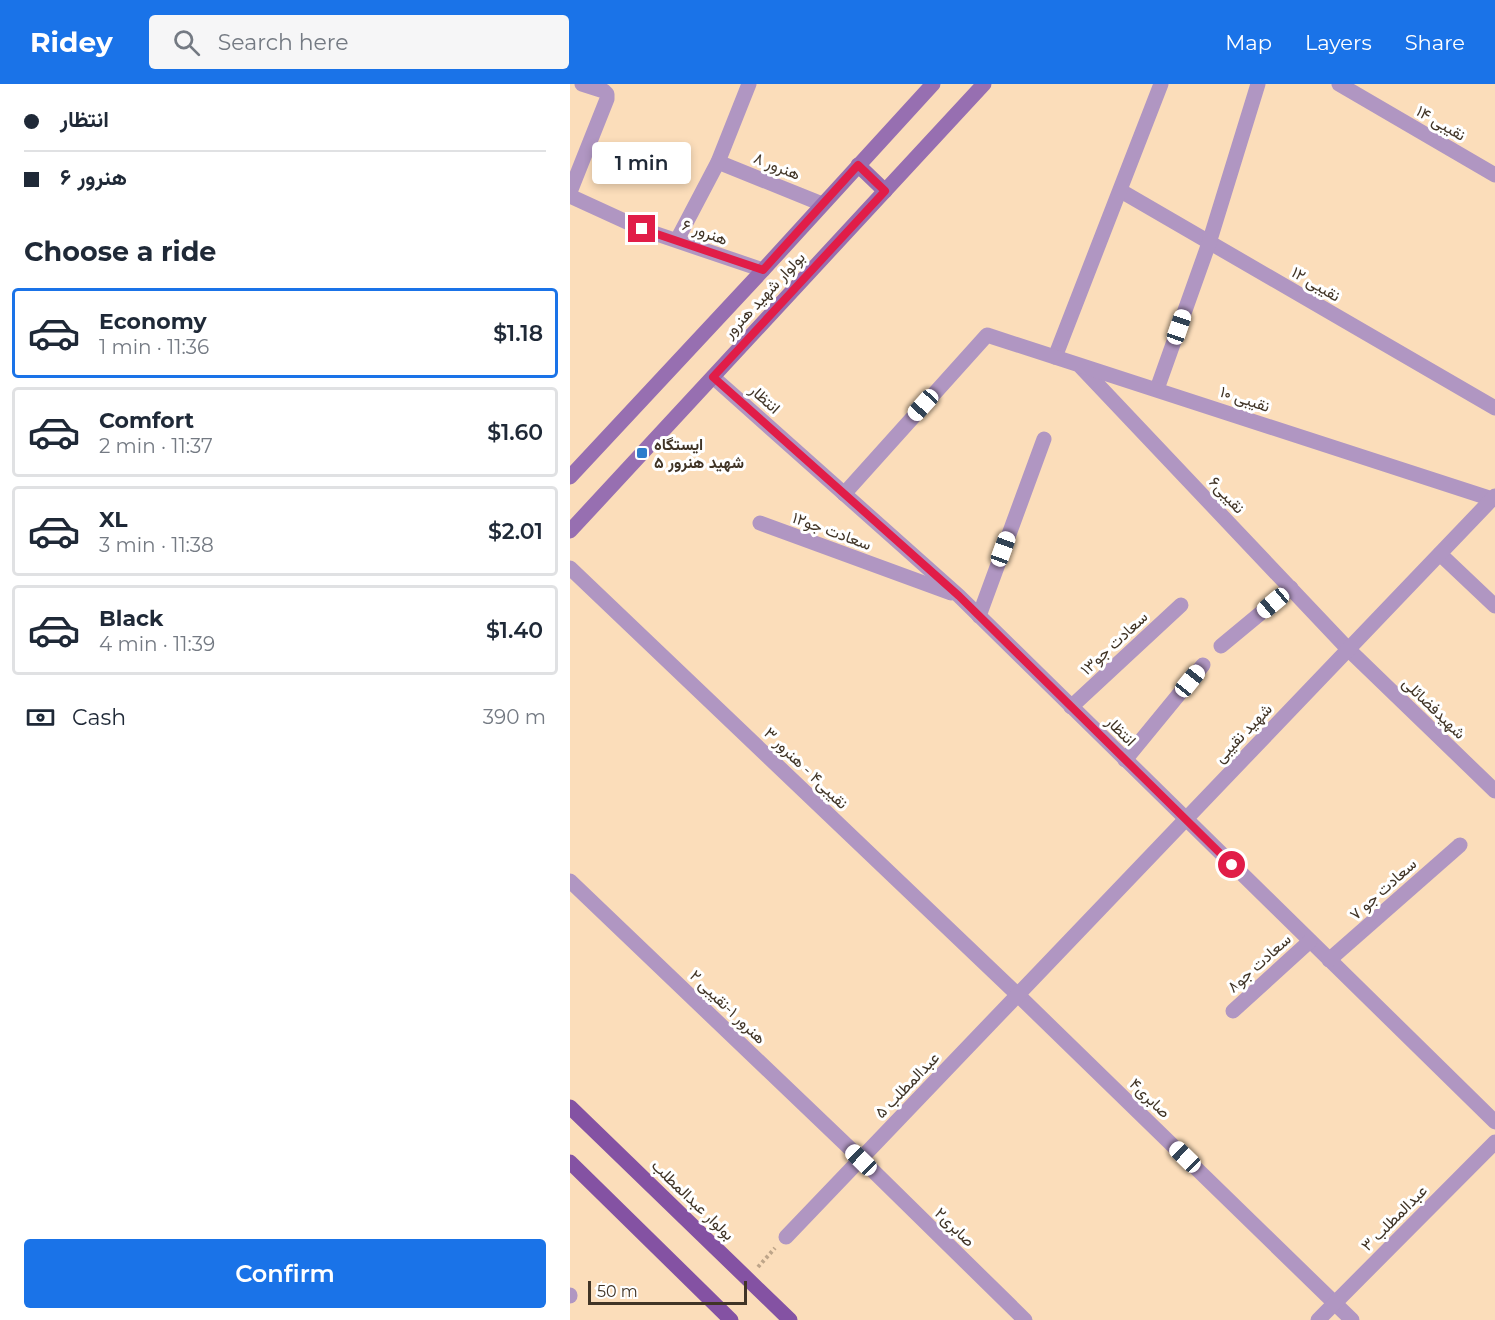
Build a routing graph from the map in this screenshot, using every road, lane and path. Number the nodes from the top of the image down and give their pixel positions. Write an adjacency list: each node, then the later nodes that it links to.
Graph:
1 (582, 84): 13 (street)
2 (933, 84): 9 (main road, بولوار شهید هنرور)
3 (984, 84): 11 (main road, بولوار شهید هنرور)
4 (1161, 84): 12 (street)
5 (1258, 84): 16 (street)
6 (1339, 84): 10 (street, نقیبی ۱۴)
7 (743, 86): 8 (street)
8 (718, 162): 14 (street, هنرور ۸); 15 (street)
9 (858, 165): 11 (main road); 14 (main road, بولوار شهید هنرور)
10 (1495, 176)
11 (885, 191): 20 (main road, بولوار شهید هنرور)
12 (1120, 191): 16 (street, نقیبی ۱۲); 18 (street)
13 (570, 194): 15 (street, هنرور ۶)
14 (822, 204): 17 (main road, بولوار شهید هنرور)
15 (677, 240): 17 (street, هنرور ۶)
16 (1209, 243): 21 (street); 22 (street, نقیبی ۱۲)
17 (763, 270): 24 (main road, بولوار شهید هنرور)
18 (1055, 357): 19 (street, نقیبی ۱۰); 26 (street, نقیبی ۱۰)
19 (1079, 365): 21 (street, نقیبی ۱۰); 32 (street, نقیبی۶)
20 (713, 377): 26 (street, انتظار); 29 (main road, بولوار شهید هنرور)
21 (1157, 389): 27 (street, نقیبی ۱۰)
22 (1495, 408)
23 (1044, 439): 36 (street)
24 (576, 463): 25 (main road, بولوار شهید هنرور)
25 (570, 477)
26 (844, 494): 33 (street, انتظار)
27 (1494, 498): 30 (street, شهید نقیبی)
28 (760, 523): 33 (street, سعادت جو۱۲)
29 (570, 531)
30 (1440, 554): 35 (street); 38 (street, شهید نقیبی)
31 (570, 568): 48 (street, نقیبی۴ - هنرور ۳)
32 (1291, 588): 37 (street); 38 (street, نقیبی۶)
33 (959, 596): 36 (street, انتظار)
34 (1181, 605): 40 (street, سعادت جو۱۳)
35 (1495, 606)
36 (979, 616): 40 (street, انتظار)
37 (1221, 646)
38 (1348, 649): 42 (street, شهیدفضائلی); 43 (street, شهید نقیبی)
39 (1203, 665): 41 (street)
40 (1071, 707): 41 (street, انتظار)
41 (1125, 760): 43 (street, انتظار)
42 (1495, 791)
43 (1185, 820): 46 (street, انتظار); 48 (street, شهید نقیبی)
44 (1460, 845): 47 (street, سعادت جو ۷)
45 (570, 881): 53 (street, هنرور ۱-نقیبی ۲)
46 (1310, 941): 47 (street, انتظار); 49 (street, سعادت جو۸)
47 (1329, 960): 51 (street, انتظار)
48 (1018, 995): 53 (street, عبدالمطلب ۵); 57 (street, صابری۴)
49 (1233, 1011)
50 (570, 1107): 56 (main road, بولوار عبدالمطلب)
51 (1495, 1122)
52 (1495, 1142): 57 (street, عبدالمطلب ۳)
53 (861, 1160): 55 (street, عبدالمطلب ۵); 61 (street, صابری۲)
54 (570, 1162): 58 (main road)
55 (786, 1237): 56 (path)
56 (747, 1278): 60 (main road, بولوار عبدالمطلب)
57 (1335, 1303): 62 (street, عبدالمطلب ۳); 63 (street, صابری۴)
58 (717, 1314): 59 (main road)
59 (731, 1320)
60 (790, 1320)
61 (1025, 1320)
62 (1318, 1320)
63 (1352, 1320)

